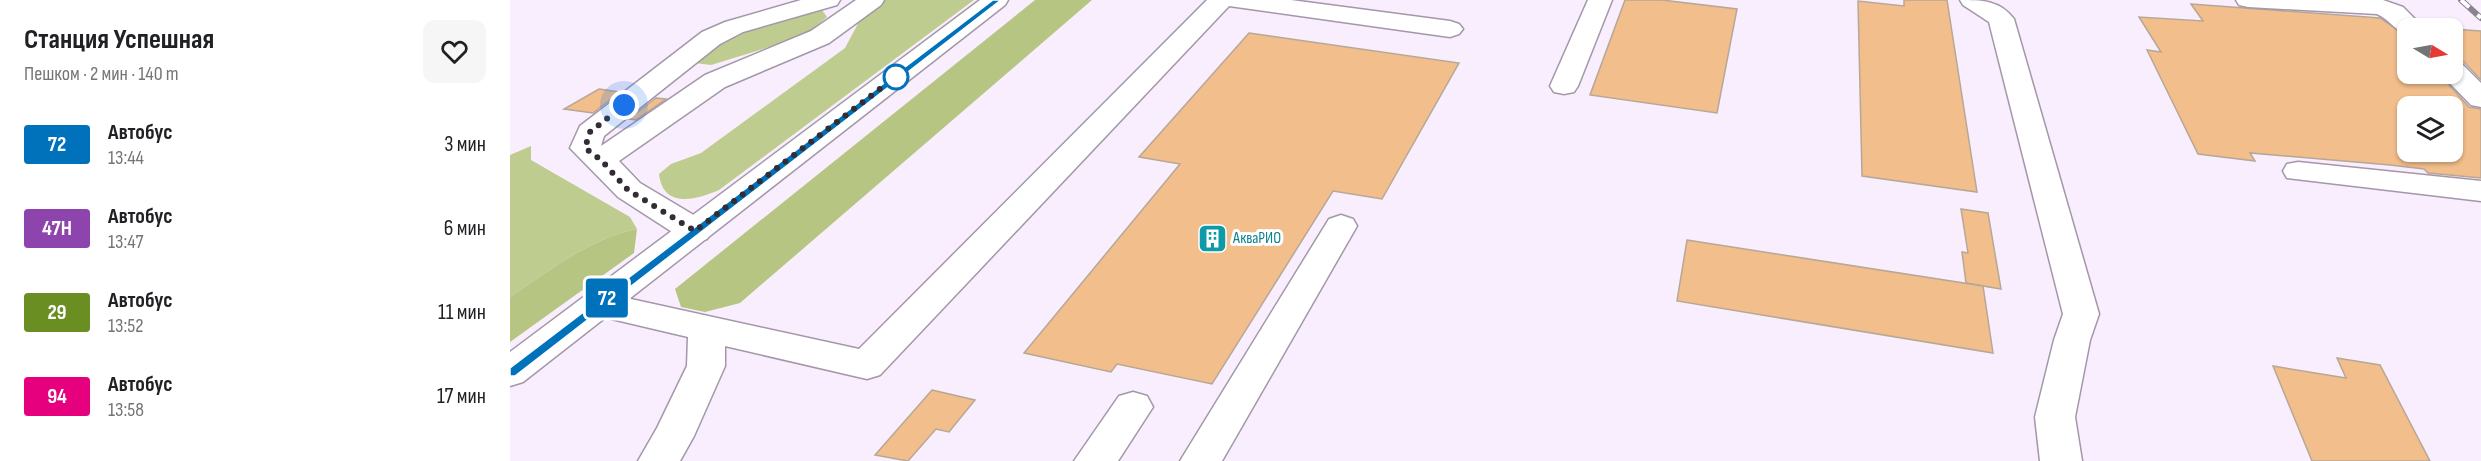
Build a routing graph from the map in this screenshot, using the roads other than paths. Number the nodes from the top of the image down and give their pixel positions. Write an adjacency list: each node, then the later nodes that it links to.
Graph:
1 (828, 0): 14 (main road)
2 (872, 0): 14 (main road)
3 (996, 0): 18 (main road)
4 (1221, 0): 20 (main road)
5 (1236, 0): 10 (main road)
6 (1600, 0): 12 (main road)
7 (1972, 0): 26 (main road)
8 (2248, 0): 9 (main road)
9 (2400, 18)
10 (1450, 29)
11 (2463, 81): 13 (main road)
12 (1564, 86)
13 (2481, 99)
14 (601, 160): 18 (main road)
15 (2298, 171): 16 (main road)
16 (2481, 190)
17 (1341, 226): 25 (main road)
18 (695, 231): 19 (main road)
19 (599, 304): 20 (main road); 21 (main road)
20 (707, 329): 23 (main road)
21 (510, 372)
22 (1133, 407): 24 (main road)
23 (659, 461)
24 (1095, 461)
25 (1201, 461)
26 (2061, 461)

